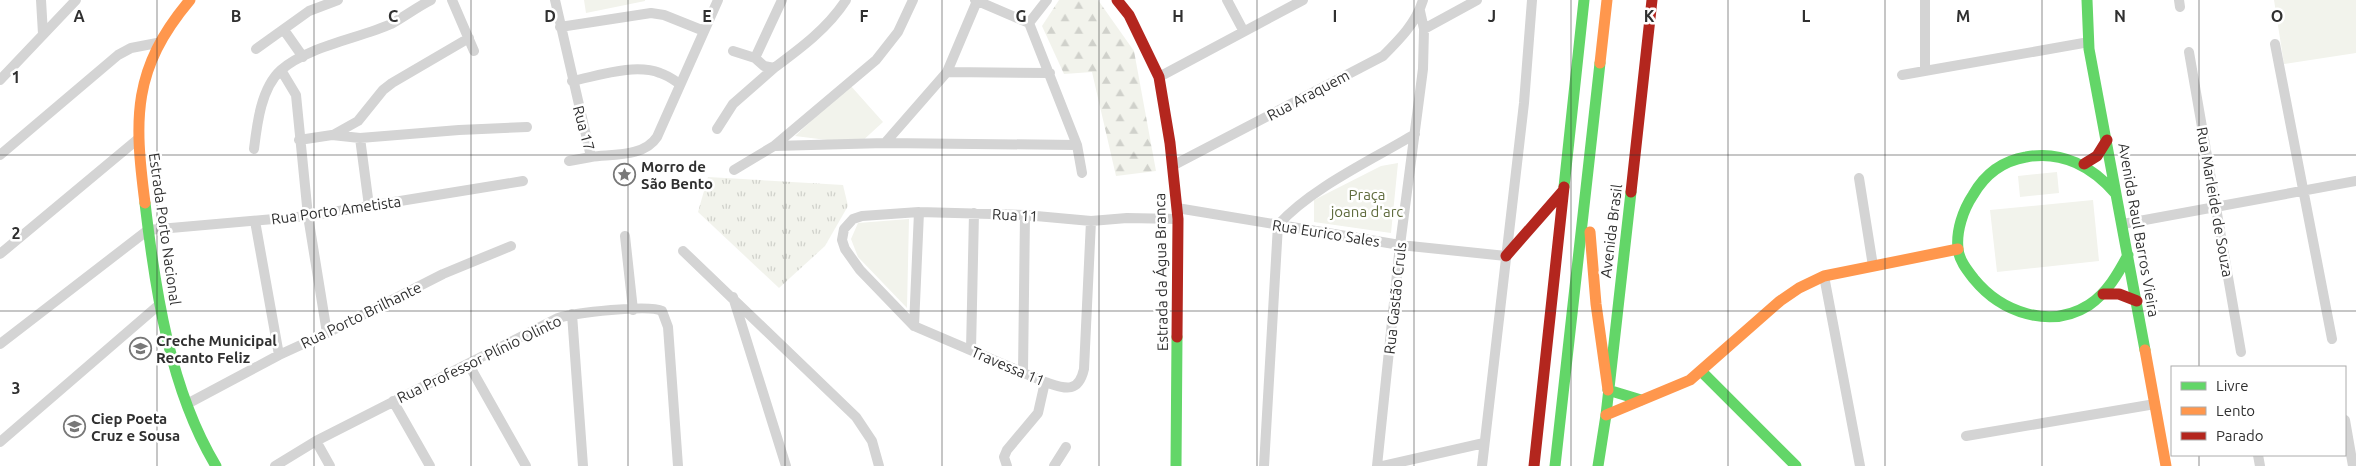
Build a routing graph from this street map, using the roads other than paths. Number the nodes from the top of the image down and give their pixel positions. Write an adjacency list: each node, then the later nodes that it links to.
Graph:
1 (41, 0): 32 (street)
2 (76, 0): 32 (street)
3 (190, 0): 34 (main road, Estrada Porto Nacional)
4 (338, 0): 29 (street)
5 (430, 0): 41 (street)
6 (452, 0): 33 (street)
7 (555, 0): 27 (street, Rua 17)
8 (718, 0): 31 (street, Rua 17)
9 (782, 0): 42 (street)
10 (846, 0): 43 (street)
11 (913, 0): 63 (street)
12 (976, 0): 26 (street); 46 (street)
13 (1047, 0): 26 (street)
14 (1117, 0): 49 (main road, Estrada da Água Branca)
15 (1227, 0): 30 (street)
16 (1303, 0): 30 (street)
17 (1423, 0): 25 (street, Rua Araquem)
18 (1477, 0): 28 (street)
19 (1532, 0): 99 (street)
20 (1584, 0): 76 (main road)
21 (1607, 0): 74 (main road, Avenida Brasil)
22 (1652, 0): 119 (main road, Avenida Brasil)
23 (1925, 0): 45 (street)
24 (2087, 0): 35 (main road, Avenida Raul Barros Vieira)
25 (1420, 11): 28 (street, Rua Gastão Cruls); 69 (street, Rua Araquem)
26 (1029, 23): 47 (street)
27 (560, 27): 31 (street); 51 (street, Rua 17)
28 (1424, 29): 55 (street, Rua Gastão Cruls)
29 (284, 30): 37 (street); 41 (street)
30 (1243, 30): 49 (street)
31 (704, 31): 52 (street, Rua 17)
32 (43, 34): 50 (street)
33 (469, 38): 38 (street); 56 (street)
34 (158, 42): 58 (main road, Estrada Porto Nacional); 65 (street)
35 (2089, 42): 45 (street); 60 (main road, Avenida Raul Barros Vieira)
36 (2275, 44): 77 (street)
37 (256, 49)
38 (474, 50)
39 (733, 51): 42 (street)
40 (2189, 52): 80 (street, Rua Marleide de Souza)
41 (303, 57): 44 (street)
42 (755, 58): 43 (street)
43 (774, 68): 54 (street)
44 (281, 70): 59 (street); 64 (street)
45 (1925, 70): 48 (street)
46 (947, 72): 47 (street); 61 (street)
47 (1050, 73): 62 (street)
48 (1902, 75)
49 (1158, 77): 69 (main road, Estrada da Água Branca)
50 (0, 80)
51 (572, 81): 52 (street); 66 (street, Rua 17)
52 (680, 84): 66 (street, Rua 17)
53 (527, 127): 57 (street)
54 (716, 129)
55 (1415, 134): 90 (street); 93 (street, Rua Gastão Cruls)
56 (332, 135): 57 (street); 59 (street)
57 (360, 138): 79 (street)
58 (138, 139): 91 (main road, Estrada Porto Nacional); 97 (street)
59 (299, 140): 85 (street)
60 (2107, 140): 68 (main road); 78 (main road, Avenida Raul Barros Vieira)
61 (885, 143): 62 (street); 63 (street)
62 (1077, 144): 71 (street)
63 (774, 146): 70 (street)
64 (254, 149)
65 (0, 155)
66 (591, 157): 67 (street)
67 (568, 161)
68 (2084, 164): 78 (main road); 95 (main road)
69 (1172, 166): 83 (main road, Estrada da Água Branca)
70 (734, 170)
71 (1082, 174)
72 (1858, 178): 100 (street)
73 (523, 181): 79 (street, Rua Porto Ametista)
74 (1588, 181): 119 (main road); 148 (main road, Avenida Brasil)
75 (2356, 181): 77 (street)
76 (1563, 191): 99 (main road); 147 (main road)
77 (2304, 191): 80 (street); 110 (street)
78 (2116, 194): 89 (main road, Avenida Raul Barros Vieira)
79 (369, 206): 85 (street, Rua Porto Ametista)
80 (2216, 208): 89 (street); 113 (street, Rua Marleide de Souza)
81 (919, 212): 82 (street, Rua 11); 86 (street, Rua 11); 108 (street)
82 (974, 213): 84 (street, Rua 11); 112 (street)
83 (1177, 213): 88 (street, Rua 11); 90 (street, Rua Eurico Sales); 142 (main road, Estrada da Água Branca)
84 (1025, 215): 88 (street, Rua 11); 116 (street)
85 (308, 216): 87 (street, Rua Porto Ametista); 109 (street)
86 (853, 219): 108 (street, Travessa 11)
87 (255, 221): 91 (street, Rua Porto Ametista); 114 (street)
88 (1091, 221): 118 (street, Travessa 11)
89 (2123, 224): 98 (main road, Avenida Raul Barros Vieira)
90 (1278, 225): 93 (street, Rua Eurico Sales); 143 (street)
91 (148, 230): 105 (main road, Estrada Porto Nacional); 111 (street)
92 (624, 236): 106 (street)
93 (1400, 245): 99 (street, Rua Eurico Sales); 144 (street, Rua Gastão Cruls)
94 (511, 246): 109 (street, Rua Porto Brilhante)
95 (1958, 249): 100 (main road); 102 (main road)
96 (683, 251): 103 (street)
97 (0, 254)
98 (2128, 255): 102 (main road); 104 (main road, Avenida Raul Barros Vieira)
99 (1506, 256): 129 (street)
100 (1873, 266): 101 (main road)
101 (1824, 276): 117 (main road); 151 (street)
102 (2103, 294): 104 (main road)
103 (732, 296): 138 (street); 139 (street)
104 (2137, 301): 123 (main road, Avenida Raul Barros Vieira)
105 (160, 304): 122 (main road, Estrada Porto Nacional); 128 (street)
106 (633, 310): 107 (street, Rua Professor Plínio Olinto); 137 (street, Rua Professor Plínio Olinto)
107 (572, 314): 115 (street, Rua Professor Plínio Olinto); 136 (street)
108 (914, 326): 112 (street, Travessa 11)
109 (327, 333): 114 (street, Rua Porto Brilhante)
110 (2332, 339)
111 (0, 344)
112 (971, 350): 116 (street, Travessa 11)
113 (2241, 352)
114 (279, 355): 122 (street, Rua Porto Brilhante)
115 (470, 365): 121 (street, Rua Professor Plínio Olinto); 135 (street)
116 (1023, 372): 118 (street, Travessa 11)
117 (1702, 372): 120 (main road); 150 (main road)
118 (1045, 382): 140 (street)
119 (1608, 390): 120 (main road); 124 (main road, Avenida Brasil)
120 (1641, 400): 124 (main road)
121 (393, 401): 127 (street, Rua Professor Plínio Olinto); 134 (street)
122 (187, 404): 131 (main road, Estrada Porto Nacional)
123 (2155, 404): 126 (street); 152 (main road, Avenida Raul Barros Vieira)
124 (1606, 415): 149 (main road, Avenida Brasil)
125 (2346, 426): 153 (street)
126 (1966, 436)
127 (316, 441): 132 (street, Rua Professor Plínio Olinto); 133 (street)
128 (0, 442)
129 (1484, 444): 145 (street); 146 (street)
130 (1066, 447): 141 (street)
131 (216, 466)
132 (275, 466)
133 (330, 466)
134 (430, 466)
135 (526, 466)
136 (583, 466)
137 (678, 466)
138 (786, 466)
139 (879, 466)
140 (1007, 466)
141 (1054, 466)
142 (1176, 466)
143 (1264, 466)
144 (1377, 466)
145 (1384, 466)
146 (1482, 466)
147 (1534, 466)
148 (1555, 466)
149 (1598, 466)
150 (1796, 466)
151 (1860, 466)
152 (2166, 466)
153 (2353, 466)

